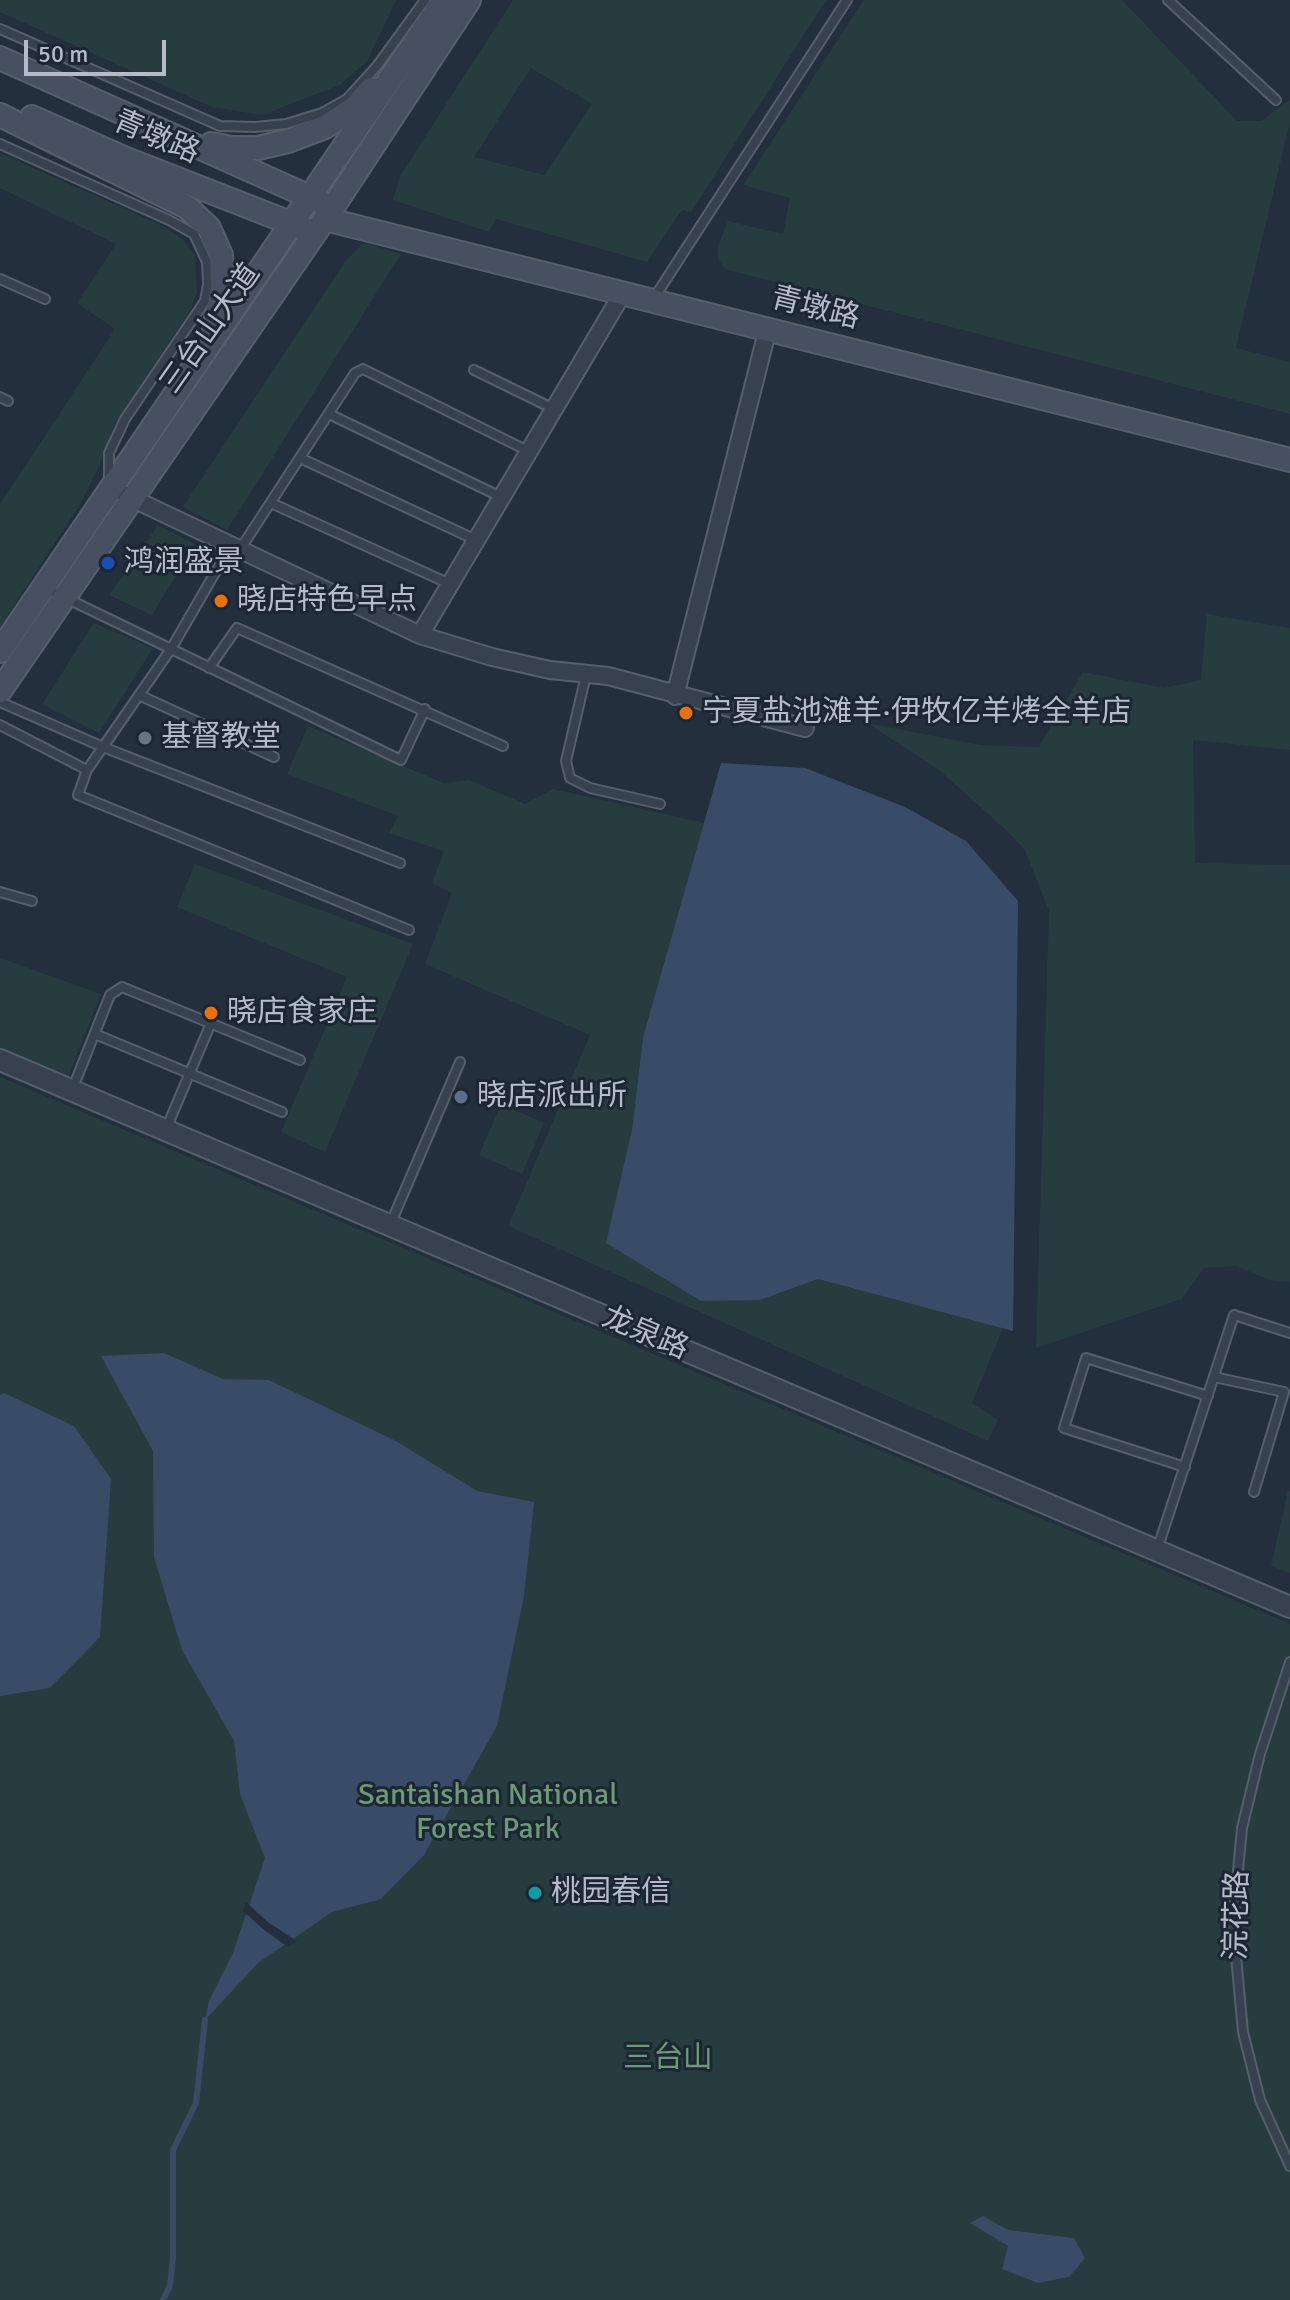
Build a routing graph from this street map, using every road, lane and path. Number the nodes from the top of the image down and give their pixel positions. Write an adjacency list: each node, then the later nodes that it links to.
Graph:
1 (469, 0): 4 (main road, 三台山大道)
2 (847, 0): 18 (lane)
3 (1168, 0): 7 (lane)
4 (431, 11): 5 (lane); 10 (main road); 12 (main road, 三台山大道); 13 (main road, 三台山大道)
5 (0, 29)
6 (0, 58): 10 (main road, 青墩路)
7 (1276, 100)
8 (0, 102): 14 (main road, 青墩路)
9 (0, 115): 20 (main road)
10 (173, 136): 12 (main road, 青墩路)
11 (0, 144): 27 (lane)
12 (309, 197): 13 (main road, 青墩路); 14 (main road, 三台山大道)
13 (325, 219): 14 (main road, 青墩路); 16 (main road, 青墩路); 28 (main road, 三台山大道)
14 (290, 226): 20 (main road, 三台山大道)
15 (0, 279): 17 (lane)
16 (624, 291): 18 (main road, 青墩路); 22 (street)
17 (45, 299)
18 (654, 299): 19 (main road, 青墩路)
19 (768, 328): 26 (main road, 青墩路); 42 (street)
20 (212, 338): 27 (main road, 三台山大道)
21 (474, 370): 22 (lane)
22 (554, 409): 24 (street)
23 (329, 414): 24 (lane); 25 (lane); 29 (lane)
24 (529, 452): 29 (street)
25 (300, 458): 30 (lane); 31 (lane)
26 (1290, 460)
27 (109, 487): 28 (street); 34 (main road, 三台山大道)
28 (130, 498): 32 (street); 34 (main road, 三台山大道)
29 (502, 498): 31 (street)
30 (271, 503): 32 (lane); 33 (lane)
31 (476, 540): 33 (street)
32 (235, 549): 35 (street); 36 (lane)
33 (450, 584): 35 (street)
34 (52, 592): 36 (lane); 37 (main road, 三台山大道); 40 (main road, 三台山大道)
35 (420, 635): 39 (street)
36 (171, 649): 38 (lane); 41 (lane)
37 (0, 651)
38 (209, 668): 44 (lane); 44 (lane)
39 (586, 675): 42 (street); 51 (lane)
40 (0, 691)
41 (139, 695): 48 (lane); 49 (lane)
42 (675, 696): 46 (street)
43 (0, 702): 48 (lane)
44 (425, 709): 47 (lane)
45 (0, 725): 50 (lane)
46 (805, 728)
47 (503, 746)
48 (103, 747): 50 (lane); 52 (lane)
49 (274, 757)
50 (87, 770): 55 (lane)
51 (660, 804)
52 (400, 863)
53 (0, 892): 54 (lane)
54 (32, 901)
55 (409, 930)
56 (211, 1023): 57 (lane); 59 (lane); 61 (lane)
57 (95, 1034): 61 (lane); 62 (lane)
58 (0, 1060): 62 (street, 龙泉路)
59 (300, 1060)
60 (460, 1062): 65 (lane)
61 (189, 1073): 63 (lane); 64 (lane)
62 (72, 1091): 64 (street, 龙泉路)
63 (282, 1112)
64 (165, 1130): 65 (street, 龙泉路)
65 (390, 1225): 71 (street, 龙泉路)
66 (1290, 1333): 67 (lane)
67 (1214, 1377): 68 (lane); 70 (lane)
68 (1208, 1396): 69 (lane); 69 (lane)
69 (1185, 1467): 71 (lane)
70 (1254, 1492)
71 (1157, 1551): 72 (street, 龙泉路)
72 (1290, 1607)
73 (1290, 1662): 74 (lane, 浣花路)
74 (1290, 2166)

